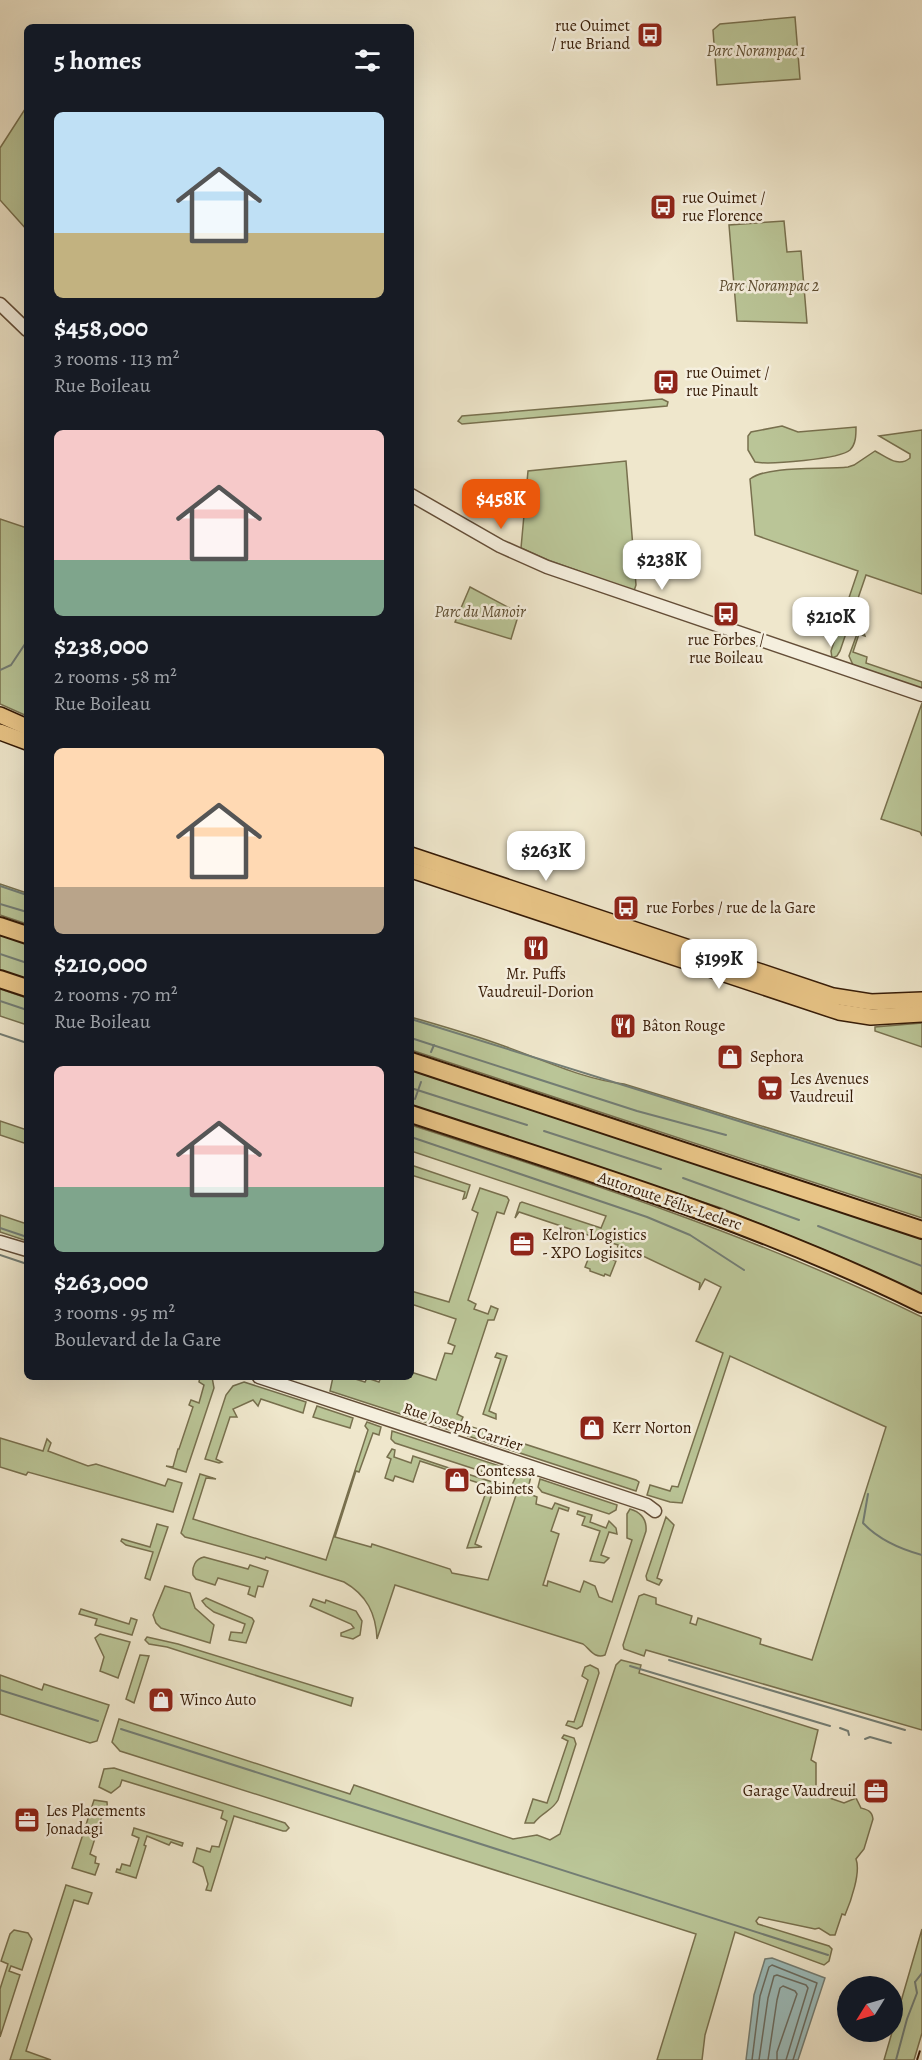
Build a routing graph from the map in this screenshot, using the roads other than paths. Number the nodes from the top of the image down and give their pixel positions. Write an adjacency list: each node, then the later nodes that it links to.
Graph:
1 (0, 303): 2 (street)
2 (24, 327)
3 (414, 497): 4 (street)
4 (922, 695)
5 (0, 715): 6 (main road)
6 (24, 726)
7 (0, 732): 8 (main road)
8 (24, 741)
9 (414, 856): 15 (main road)
10 (414, 871): 16 (main road)
11 (0, 926): 12 (highway)
12 (24, 934)
13 (0, 979): 14 (highway)
14 (24, 987)
15 (922, 1000)
16 (922, 1014)
17 (414, 1062): 19 (highway)
18 (414, 1115): 22 (highway, Autoroute Félix-Leclerc)
19 (922, 1230)
20 (0, 1242): 21 (street)
21 (24, 1250)
22 (922, 1304)
23 (268, 1380): 24 (street, Rue Joseph-Carrier)
24 (655, 1511)

